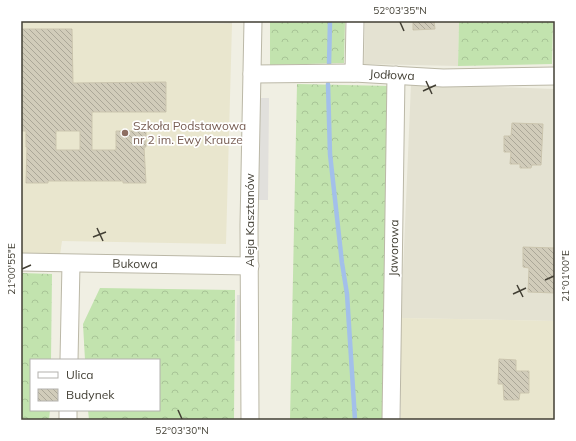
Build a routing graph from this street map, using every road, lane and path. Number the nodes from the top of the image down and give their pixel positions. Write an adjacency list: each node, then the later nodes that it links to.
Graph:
1 (253, 21): 3 (street, Aleja Kasztanów)
2 (355, 21): 4 (street)
3 (252, 74): 4 (street, Jodłowa); 9 (street, Aleja Kasztanów)
4 (354, 74): 5 (street, Jodłowa)
5 (396, 75): 6 (street, Jodłowa); 12 (street, Jaworowa)
6 (555, 76)
7 (21, 262): 8 (street, Bukowa)
8 (71, 264): 9 (street, Bukowa); 10 (street)
9 (250, 266): 11 (street, Aleja Kasztanów)
10 (69, 359)
11 (250, 420)
12 (391, 420)

